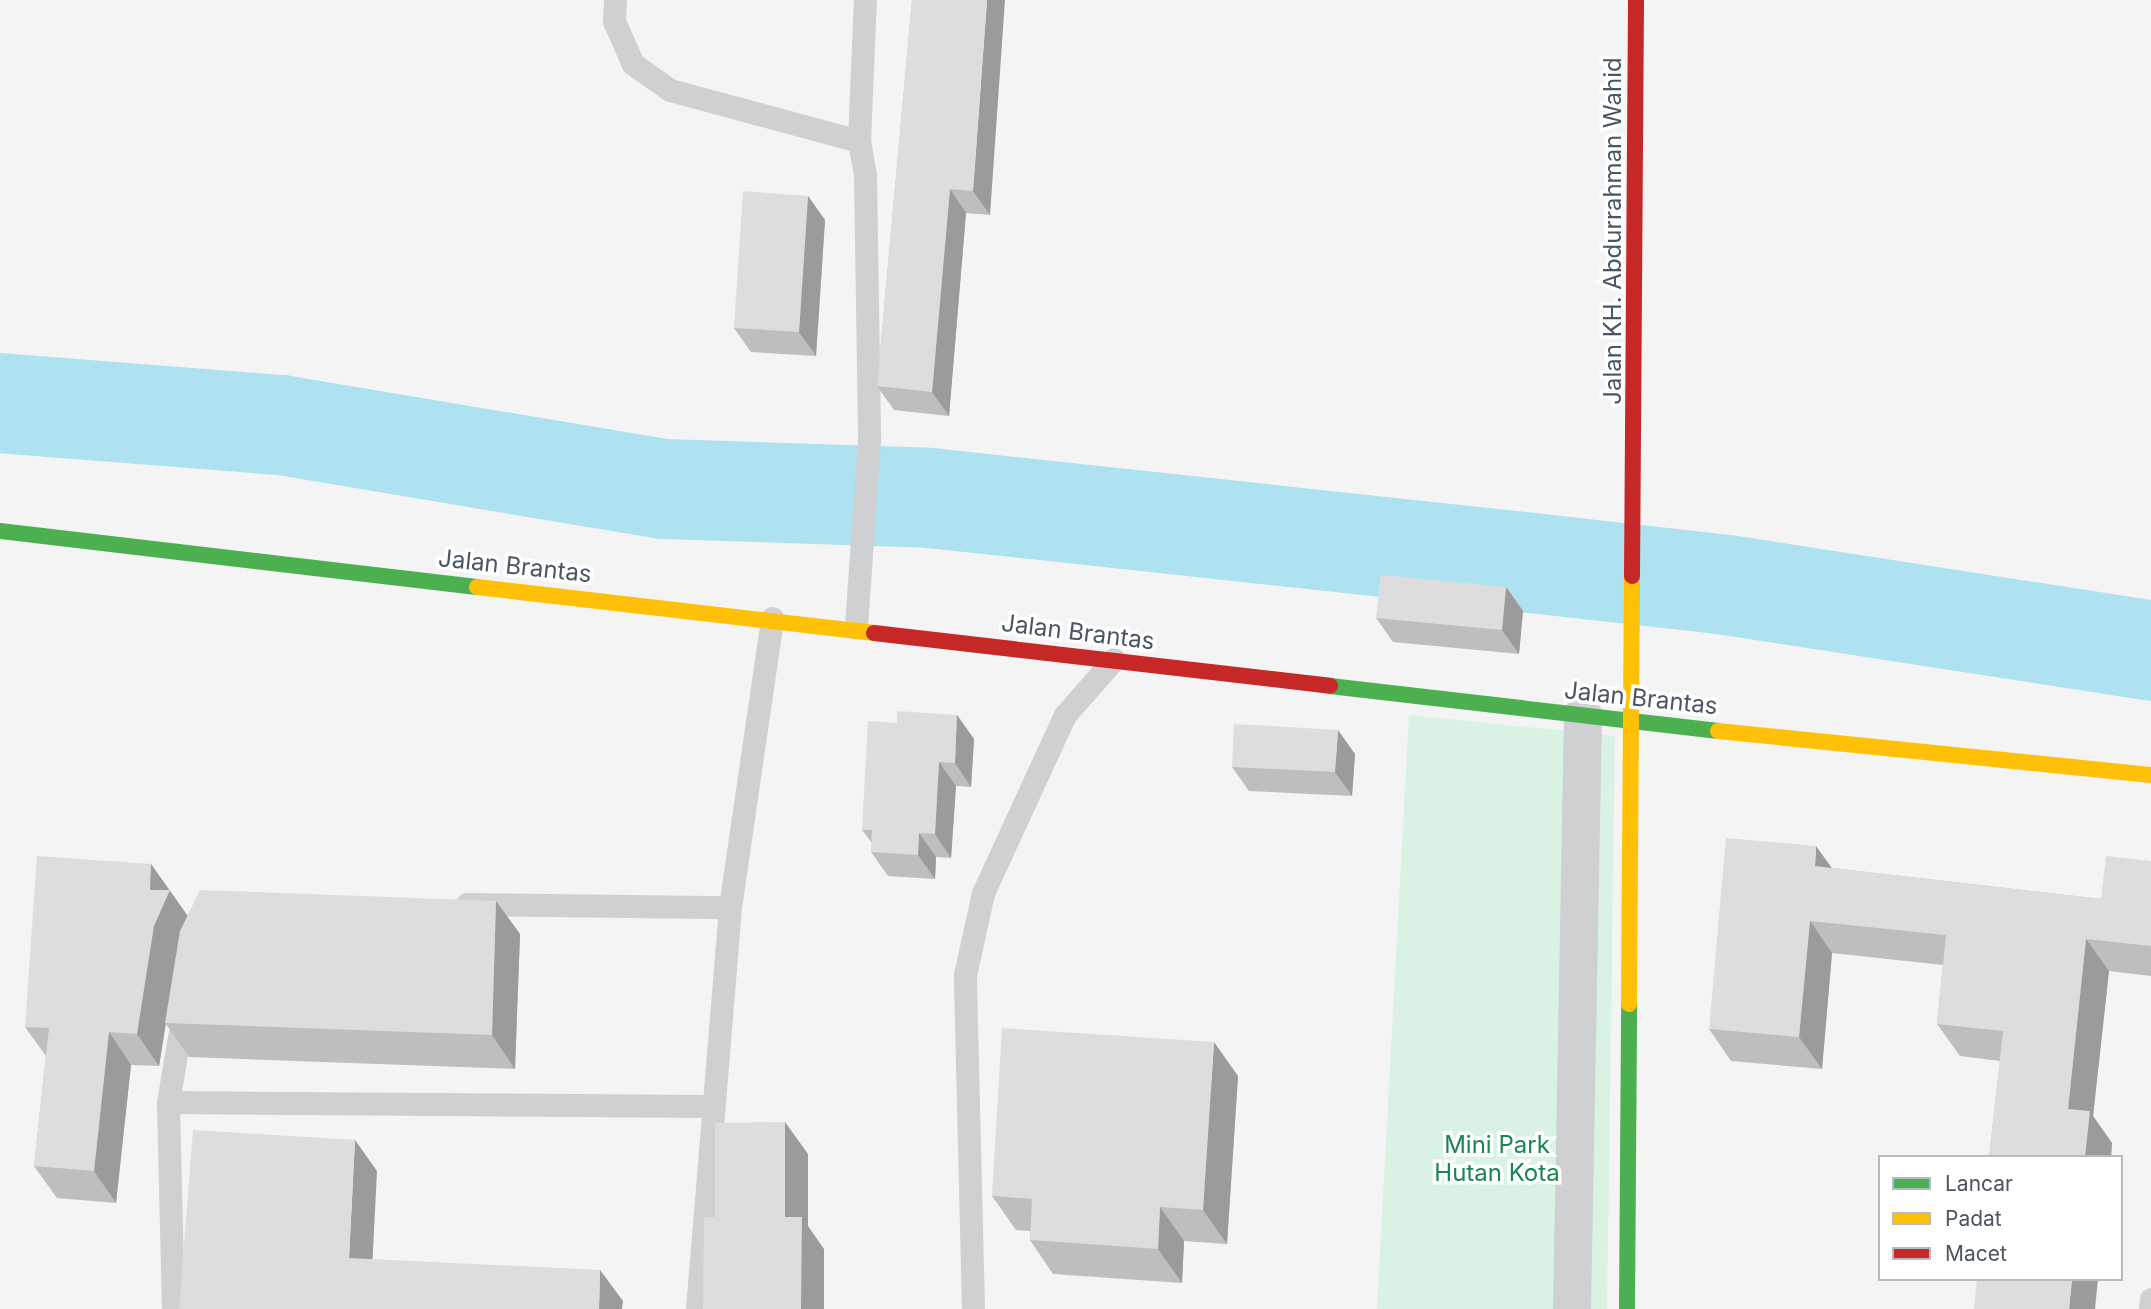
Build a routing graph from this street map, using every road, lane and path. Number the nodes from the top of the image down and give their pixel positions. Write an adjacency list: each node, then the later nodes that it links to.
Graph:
1 (615, 0): 4 (lane)
2 (865, 0): 4 (lane)
3 (1636, 0): 10 (main road, Jalan KH. Abdurrahman Wahid)
4 (859, 141): 7 (lane)
5 (0, 531): 6 (main road, Jalan Brantas)
6 (772, 618): 7 (main road, Jalan Brantas); 13 (lane)
7 (856, 628): 8 (main road, Jalan Brantas)
8 (1114, 659): 9 (main road, Jalan Brantas); 20 (lane)
9 (1583, 715): 10 (main road, Jalan Brantas); 21 (street)
10 (1634, 722): 11 (main road, Jalan Brantas); 22 (main road, Jalan KH. Abdurrahman Wahid)
11 (2151, 775)
12 (440, 903): 13 (lane)
13 (730, 907): 16 (lane)
14 (186, 989): 15 (lane)
15 (168, 1102): 16 (lane); 18 (lane)
16 (709, 1107): 19 (lane)
17 (2151, 1299): 23 (lane)
18 (173, 1309)
19 (697, 1309)
20 (973, 1309)
21 (1572, 1309)
22 (1627, 1309)
23 (2150, 1309)

